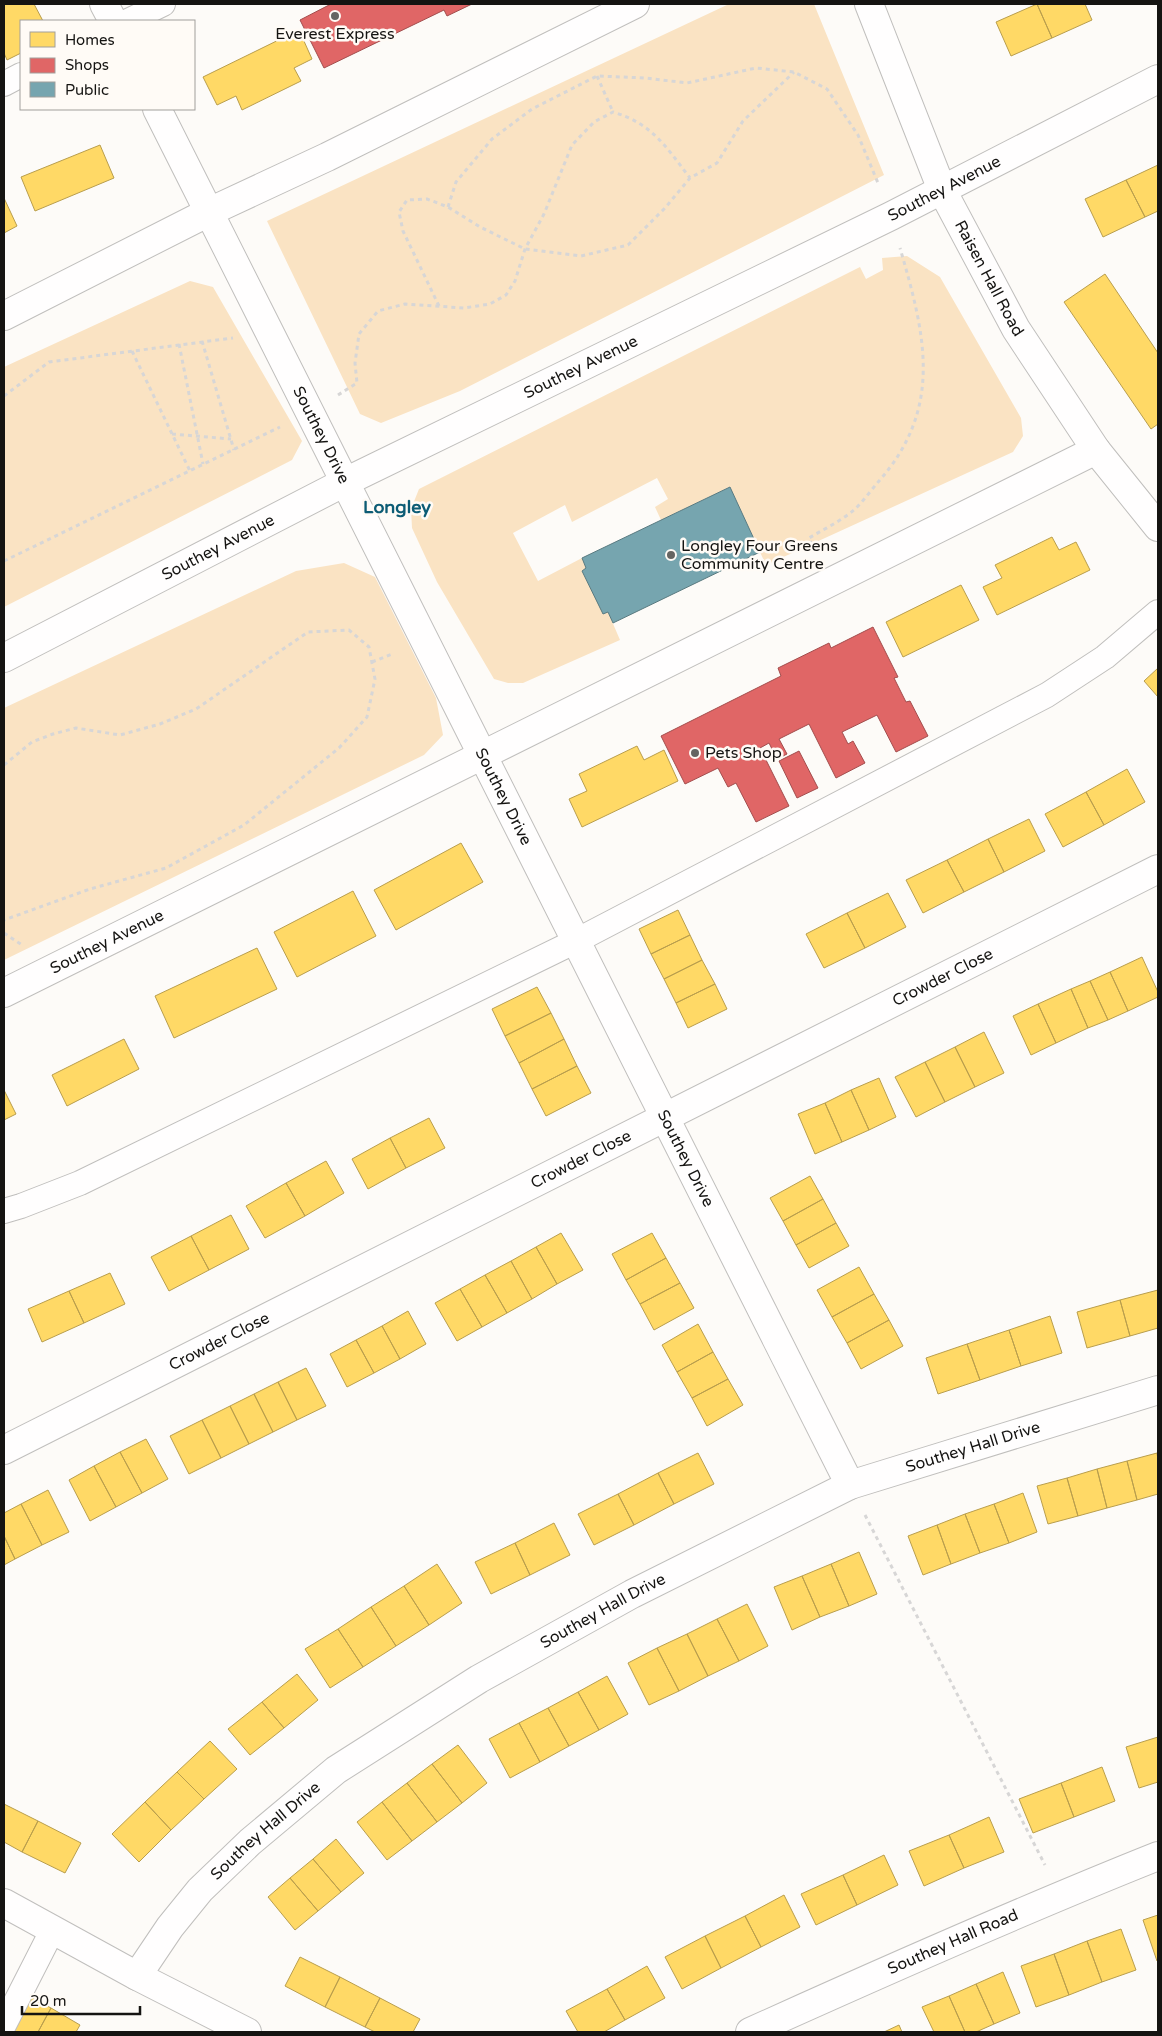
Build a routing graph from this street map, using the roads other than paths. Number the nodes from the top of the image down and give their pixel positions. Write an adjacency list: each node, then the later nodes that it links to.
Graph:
1 (104, 4): 5 (street)
2 (163, 4): 6 (lane)
3 (636, 4): 12 (street)
4 (869, 4): 11 (street, Raisen Hall Road)
5 (112, 20)
6 (130, 20)
7 (20, 76): 9 (lane)
8 (1158, 79): 11 (street, Southey Avenue)
9 (4, 84)
10 (158, 110): 12 (street, Southey Drive)
11 (942, 190): 14 (street, Raisen Hall Road); 15 (street, Southey Avenue)
12 (209, 212): 13 (street); 15 (street, Southey Drive)
13 (4, 316)
14 (1096, 450): 16 (street, Raisen Hall Road); 19 (street, Southey Avenue)
15 (345, 482): 18 (street, Southey Avenue); 19 (street, Southey Drive)
16 (1158, 527)
17 (1158, 612): 21 (lane)
18 (4, 658)
19 (482, 754): 21 (street, Southey Drive); 22 (street, Southey Avenue)
20 (1158, 869): 23 (street, Crowder Close)
21 (576, 941): 23 (street, Southey Drive); 24 (lane)
22 (4, 993)
23 (665, 1118): 26 (street, Crowder Close); 27 (street, Southey Drive)
24 (4, 1211)
25 (1158, 1390): 27 (street, Southey Hall Drive)
26 (4, 1450)
27 (850, 1485): 31 (street, Southey Hall Drive)
28 (1158, 1856): 34 (street, Southey Hall Road)
29 (4, 1903): 30 (street)
30 (53, 1929): 31 (street); 32 (lane)
31 (137, 1976): 33 (street)
32 (4, 2025)
33 (247, 2032)
34 (750, 2032)

